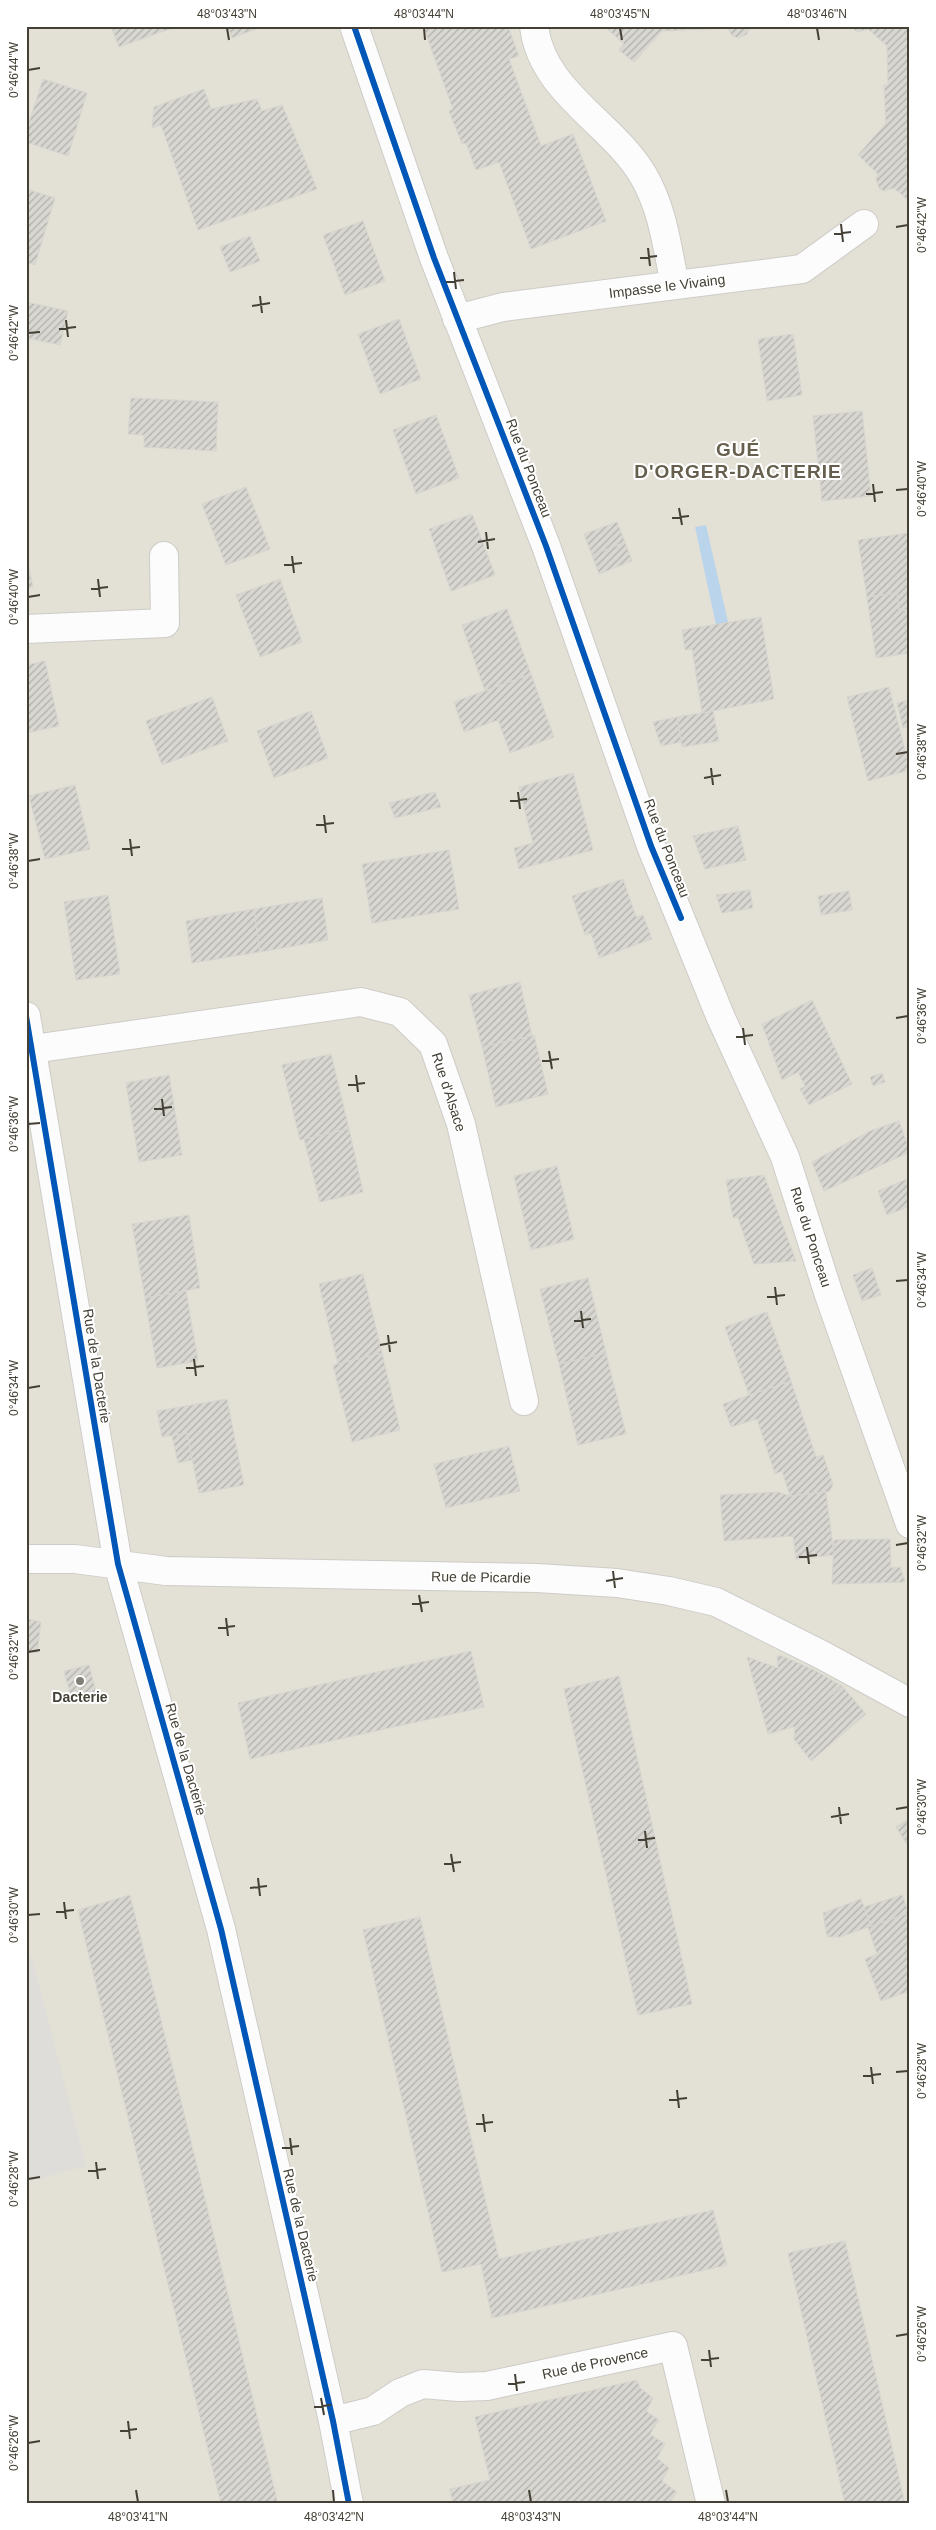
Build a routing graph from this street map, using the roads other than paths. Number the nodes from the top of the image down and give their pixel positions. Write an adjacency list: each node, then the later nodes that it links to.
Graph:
1 (354, 26): 5 (street, Rue du Ponceau)
2 (534, 26): 4 (street)
3 (864, 224): 4 (street, Impasse le Vivaing)
4 (675, 285): 5 (street, Impasse le Vivaing)
5 (457, 319): 11 (street, Rue du Ponceau)
6 (164, 556): 7 (street)
7 (26, 628)
8 (26, 1016): 9 (street, Rue de la Dacterie)
9 (33, 1049): 10 (street, Rue d'Alsace); 13 (street, Rue de la Dacterie)
10 (524, 1402)
11 (910, 1524)
12 (26, 1559): 13 (street, Rue de Picardie)
13 (118, 1564): 14 (street, Rue de Picardie); 15 (street, Rue de la Dacterie)
14 (910, 1703)
15 (333, 2421): 16 (street, Rue de la Dacterie); 17 (street, Rue de Provence)
16 (349, 2504)
17 (710, 2504)

